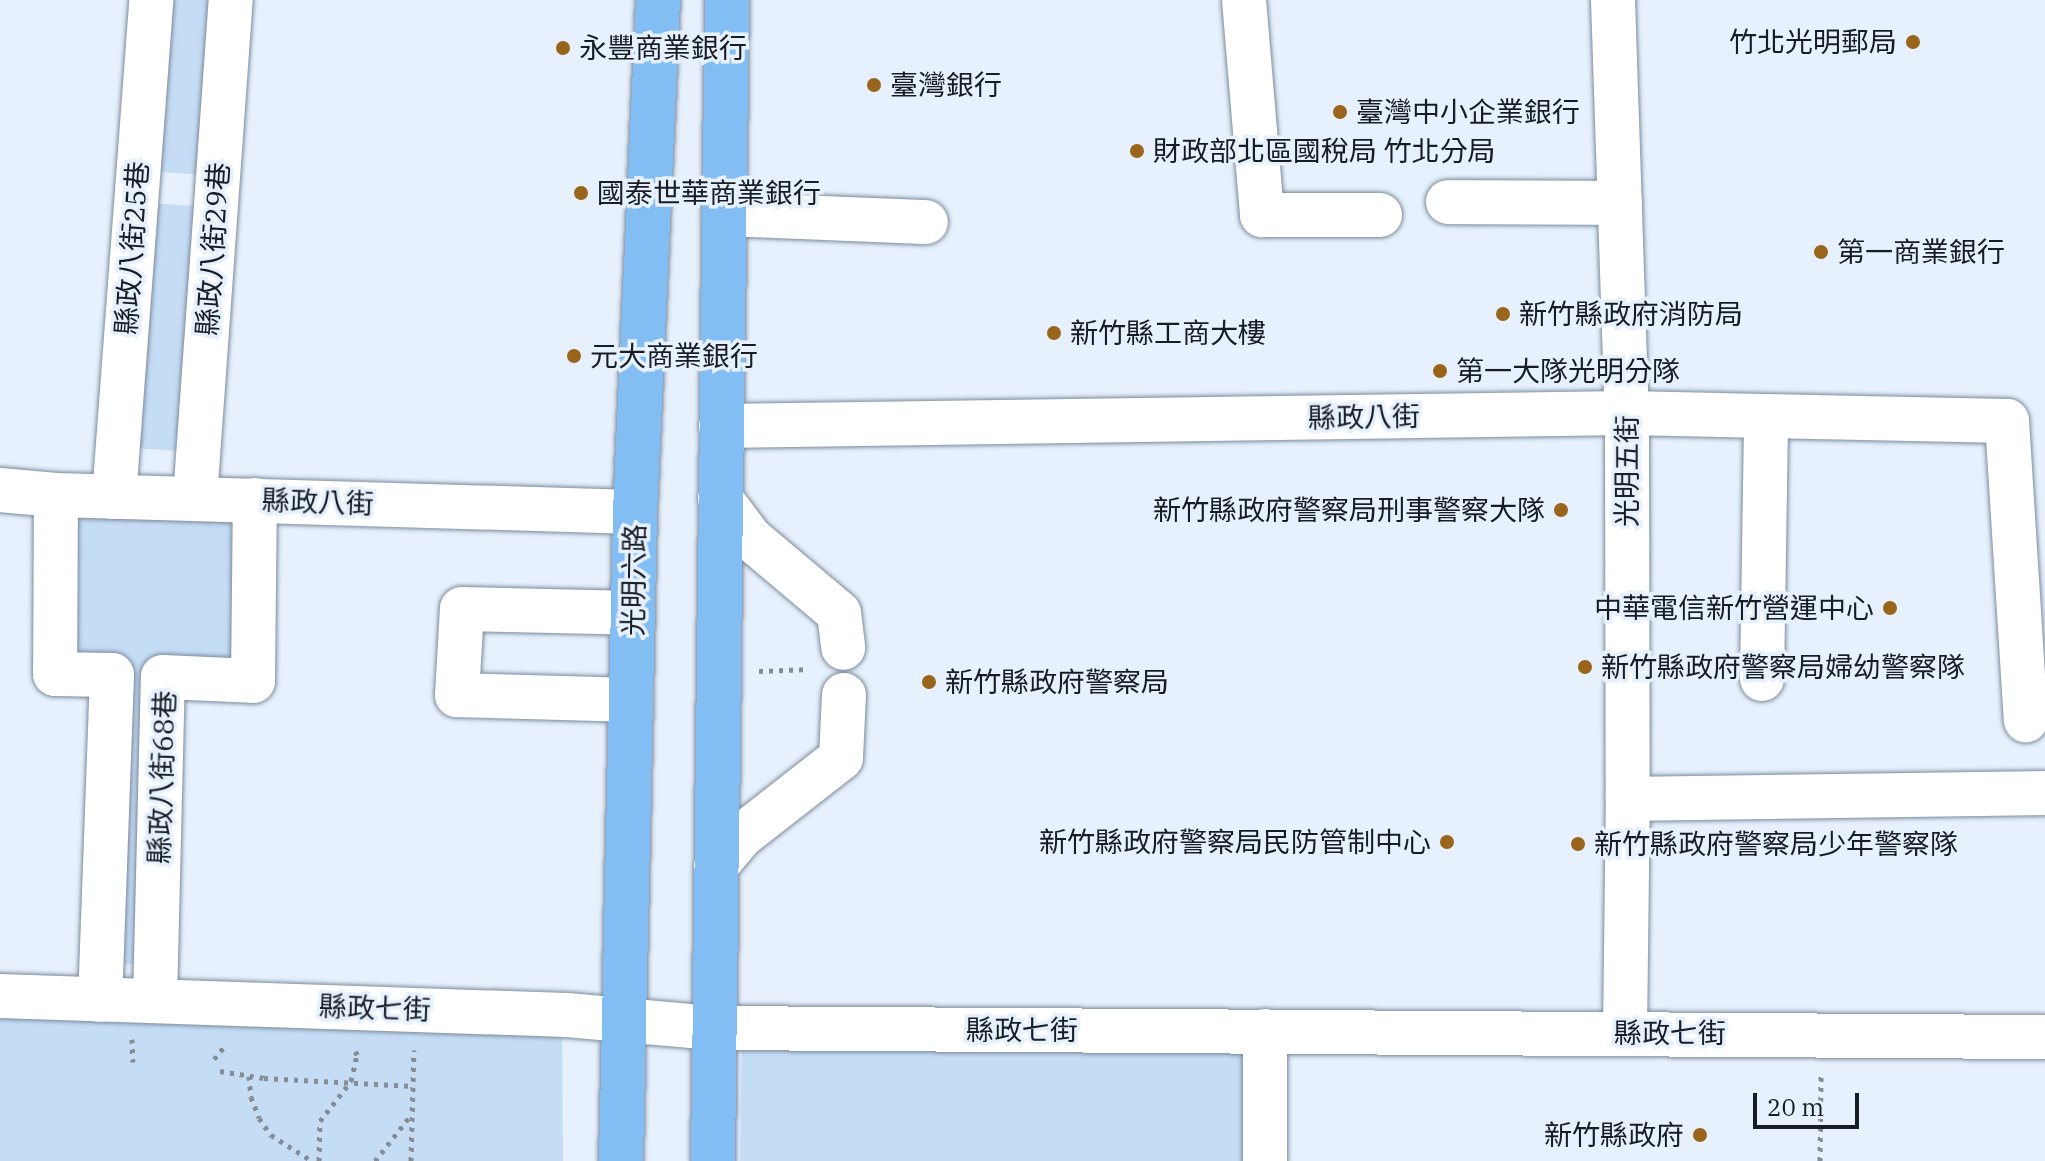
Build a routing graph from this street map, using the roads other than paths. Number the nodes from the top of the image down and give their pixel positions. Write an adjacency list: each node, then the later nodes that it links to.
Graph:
1 (151, 0): 17 (street, 縣政八街25巷)
2 (231, 0): 18 (street, 縣政八街29巷)
3 (658, 0): 21 (main road, 光明六路)
4 (727, 0): 9 (main road)
5 (1244, 0): 10 (street)
6 (1613, 0): 8 (street, 光明五街)
7 (1448, 202): 8 (street)
8 (1620, 203): 12 (street, 光明五街)
9 (724, 214): 11 (street); 14 (main road)
10 (1380, 215)
11 (926, 222)
12 (1627, 413): 13 (street, 縣政八街); 14 (street, 縣政八街); 27 (street, 光明五街)
13 (1766, 416): 23 (street); 25 (street, 縣政八街)
14 (721, 426): 19 (main road)
15 (0, 490): 16 (street, 縣政八街)
16 (56, 495): 17 (street, 縣政八街); 30 (street, 縣政八街68巷)
17 (114, 497): 18 (street, 縣政八街)
18 (195, 498): 20 (street, 縣政八街)
19 (720, 498): 28 (main road); 28 (street)
20 (255, 500): 21 (street, 縣政八街); 31 (street, 縣政八街68巷)
21 (635, 512): 22 (main road, 光明六路)
22 (633, 613): 24 (main road, 光明六路); 24 (street)
23 (1762, 679)
24 (631, 700): 32 (main road, 光明六路)
25 (2026, 720)
26 (2045, 793): 27 (street)
27 (1628, 799): 35 (street, 光明五街)
28 (716, 866): 33 (main road)
29 (0, 996): 30 (street, 縣政七街)
30 (100, 1000): 31 (street, 縣政七街)
31 (155, 1000): 32 (street, 縣政七街)
32 (623, 1020): 33 (street, 縣政七街); 37 (main road, 光明六路)
33 (714, 1028): 34 (street, 縣政七街); 38 (main road)
34 (1265, 1031): 35 (street, 縣政七街); 39 (street)
35 (1625, 1033): 36 (street, 縣政七街)
36 (2045, 1037)
37 (621, 1161)
38 (713, 1161)
39 (1265, 1161)

